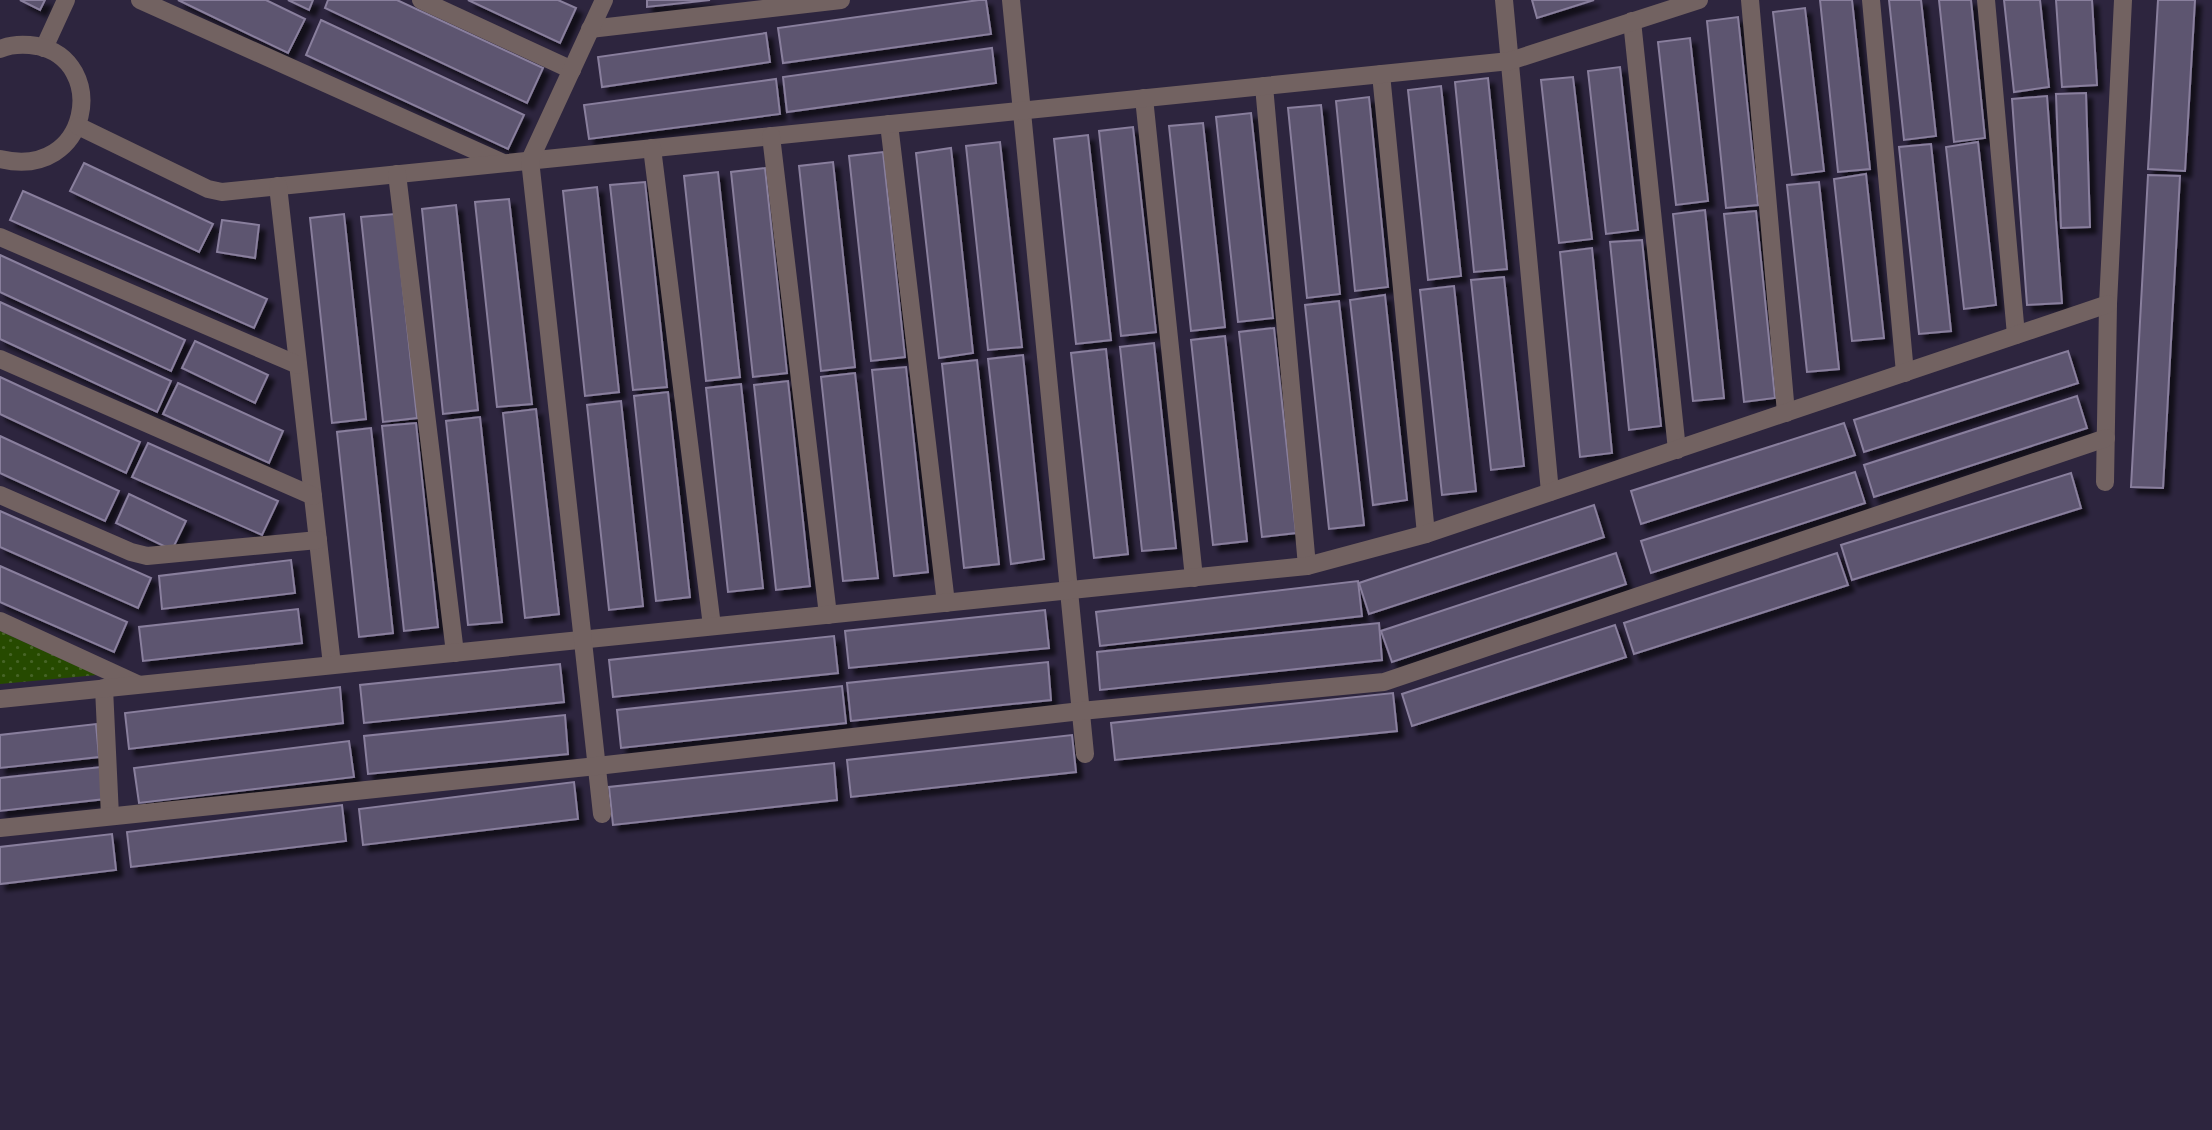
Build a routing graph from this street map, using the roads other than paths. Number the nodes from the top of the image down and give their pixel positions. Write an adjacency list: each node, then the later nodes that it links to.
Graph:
1 (66, 0): 15 (street)
2 (140, 0): 29 (street)
3 (421, 0): 18 (street)
4 (604, 0): 14 (street)
5 (841, 0): 14 (street)
6 (1011, 0): 22 (street)
7 (1504, 0): 17 (street)
8 (1699, 0): 13 (street)
9 (1750, 0): 38 (street)
10 (1871, 0): 37 (street)
11 (1986, 0): 34 (street)
12 (2123, 0): 33 (street)
13 (1632, 22): 17 (street); 40 (street)
14 (590, 29): 18 (street)
15 (44, 48): 16 (street); 24 (street)
16 (0, 49)
17 (1510, 61): 19 (street); 42 (street)
18 (572, 69): 28 (street)
19 (1381, 74): 20 (street); 45 (street)
20 (1264, 86): 21 (street); 47 (street)
21 (1144, 98): 22 (street); 48 (street)
22 (1022, 111): 23 (street); 49 (street)
23 (888, 124): 25 (street); 50 (street)
24 (78, 126): 27 (street); 31 (street)
25 (771, 136): 26 (street); 51 (street)
26 (652, 148): 28 (street); 53 (street)
27 (0, 160)
28 (530, 160): 29 (street); 54 (street)
29 (503, 163): 30 (street)
30 (397, 174): 31 (street); 55 (street)
31 (278, 186): 36 (street)
32 (0, 237): 36 (street)
33 (2108, 304): 34 (street); 39 (street)
34 (2016, 335): 37 (street)
35 (0, 359): 44 (street)
36 (298, 365): 44 (street)
37 (1905, 373): 38 (street)
38 (1786, 413): 40 (street)
39 (2106, 438): 41 (street); 60 (street)
40 (1676, 450): 42 (street)
41 (2105, 482)
42 (1550, 492): 45 (street)
43 (0, 495): 46 (street)
44 (313, 496): 46 (street)
45 (1426, 534): 47 (street)
46 (318, 540): 56 (street)
47 (1307, 566): 48 (street)
48 (1194, 578): 49 (street)
49 (1069, 590): 50 (street); 60 (street)
50 (946, 603): 51 (street)
51 (828, 615): 53 (street)
52 (0, 621): 57 (street)
53 (712, 626): 54 (street)
54 (583, 639): 55 (street); 62 (street)
55 (455, 653): 56 (street)
56 (332, 665): 57 (street)
57 (137, 684): 58 (street)
58 (104, 688): 59 (street); 64 (street)
59 (0, 699)
60 (1081, 711): 61 (street); 62 (street)
61 (1085, 754)
62 (597, 766): 63 (street); 64 (street)
63 (603, 814)
64 (110, 816): 65 (street)
65 (0, 828)

